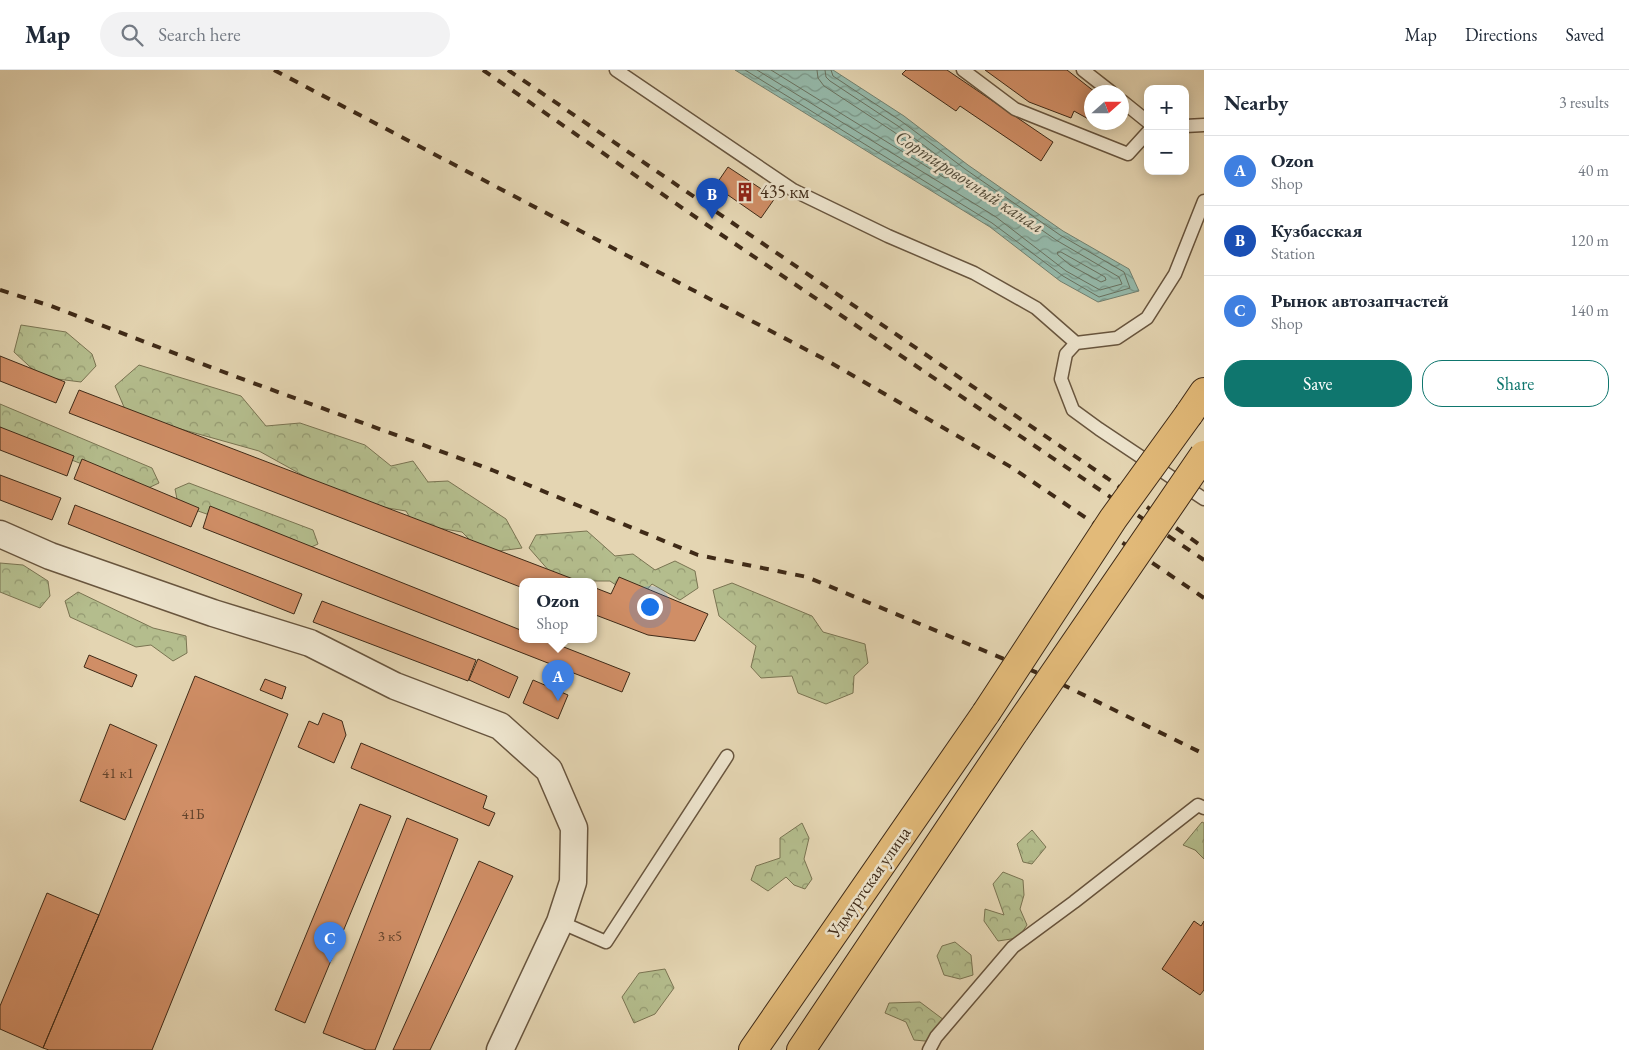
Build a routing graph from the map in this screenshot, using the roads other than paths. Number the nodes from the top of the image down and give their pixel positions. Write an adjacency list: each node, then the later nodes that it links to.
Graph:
1 (616, 70): 11 (lane)
2 (963, 70): 9 (lane)
3 (1083, 70): 4 (lane)
4 (1102, 85)
5 (1129, 107): 6 (lane)
6 (1144, 119)
7 (1204, 125): 8 (lane)
8 (1189, 126)
9 (1144, 136)
10 (1204, 200): 11 (lane)
11 (1076, 343): 14 (lane)
12 (1196, 403): 20 (main road, Удмуртская улица, bridge)
13 (1204, 455): 21 (main road, Удмуртская улица, bridge)
14 (1204, 499)
15 (0, 534): 18 (street)
16 (727, 756): 18 (lane)
17 (1204, 808): 22 (lane)
18 (560, 922): 19 (street)
19 (500, 1050)
20 (753, 1050)
21 (801, 1050)
22 (930, 1050)

